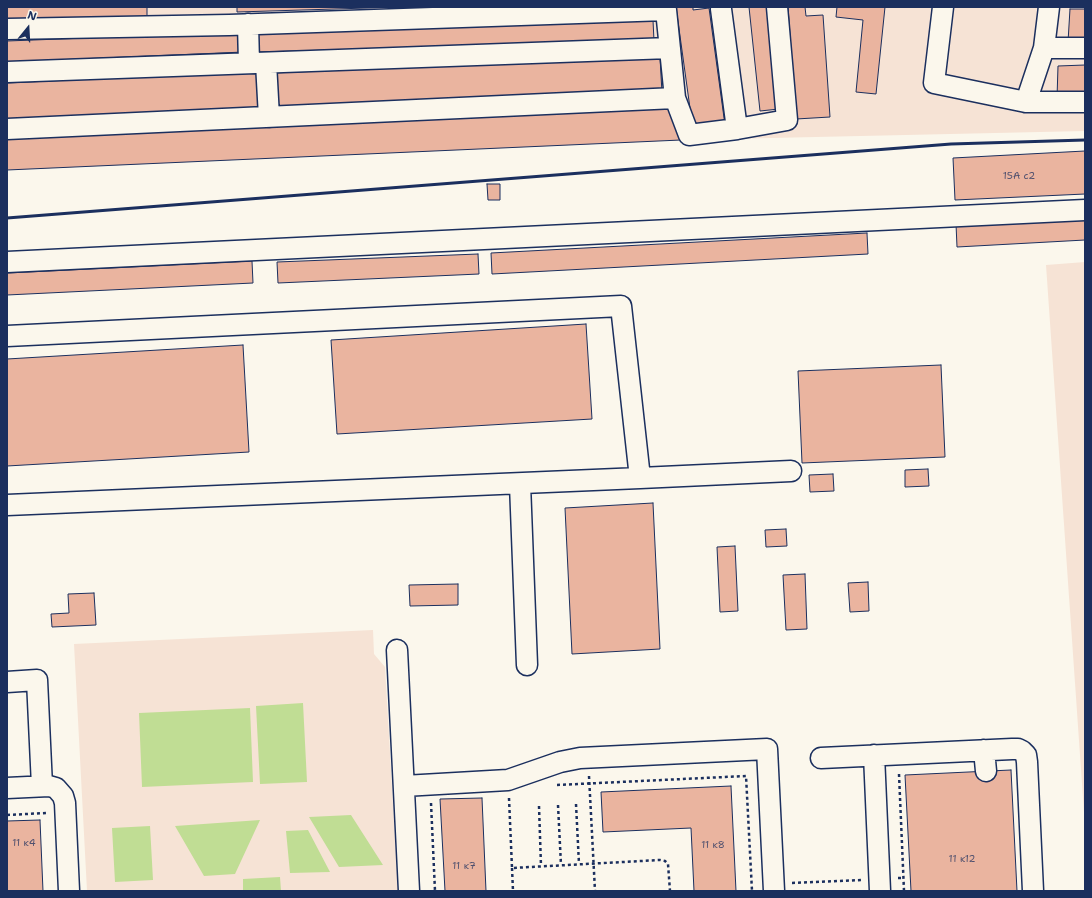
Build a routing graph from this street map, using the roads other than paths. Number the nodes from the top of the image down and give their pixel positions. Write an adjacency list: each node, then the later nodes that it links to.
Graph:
1 (777, 7): 17 (lane)
2 (943, 7): 14 (lane)
3 (1049, 7): 9 (lane)
4 (665, 9): 6 (lane); 8 (lane)
5 (721, 9): 17 (lane)
6 (235, 19): 7 (lane); 11 (lane)
7 (7, 29)
8 (670, 48): 11 (lane); 13 (lane)
9 (1044, 48): 10 (lane); 14 (lane)
10 (1085, 48)
11 (257, 63): 12 (lane); 16 (lane)
12 (7, 72)
13 (675, 98): 16 (lane); 17 (lane)
14 (1026, 102): 15 (lane)
15 (1085, 102)
16 (269, 117): 18 (lane)
17 (737, 128)
18 (7, 129)
19 (1085, 210): 20 (lane)
20 (7, 262)
21 (7, 336): 23 (lane)
22 (791, 471): 23 (lane)
23 (640, 478): 24 (lane)
24 (520, 484): 25 (lane); 27 (lane)
25 (7, 505)
26 (397, 650): 34 (lane)
27 (526, 665)
28 (7, 682): 33 (lane)
29 (984, 750): 30 (lane); 32 (lane); 40 (lane)
30 (874, 755): 31 (lane); 36 (lane)
31 (821, 758)
32 (986, 771)
33 (42, 786): 35 (lane); 38 (lane)
34 (404, 786): 37 (lane); 39 (lane)
35 (7, 788)
36 (880, 885)
37 (773, 887)
38 (69, 891)
39 (409, 891)
40 (1033, 891)

